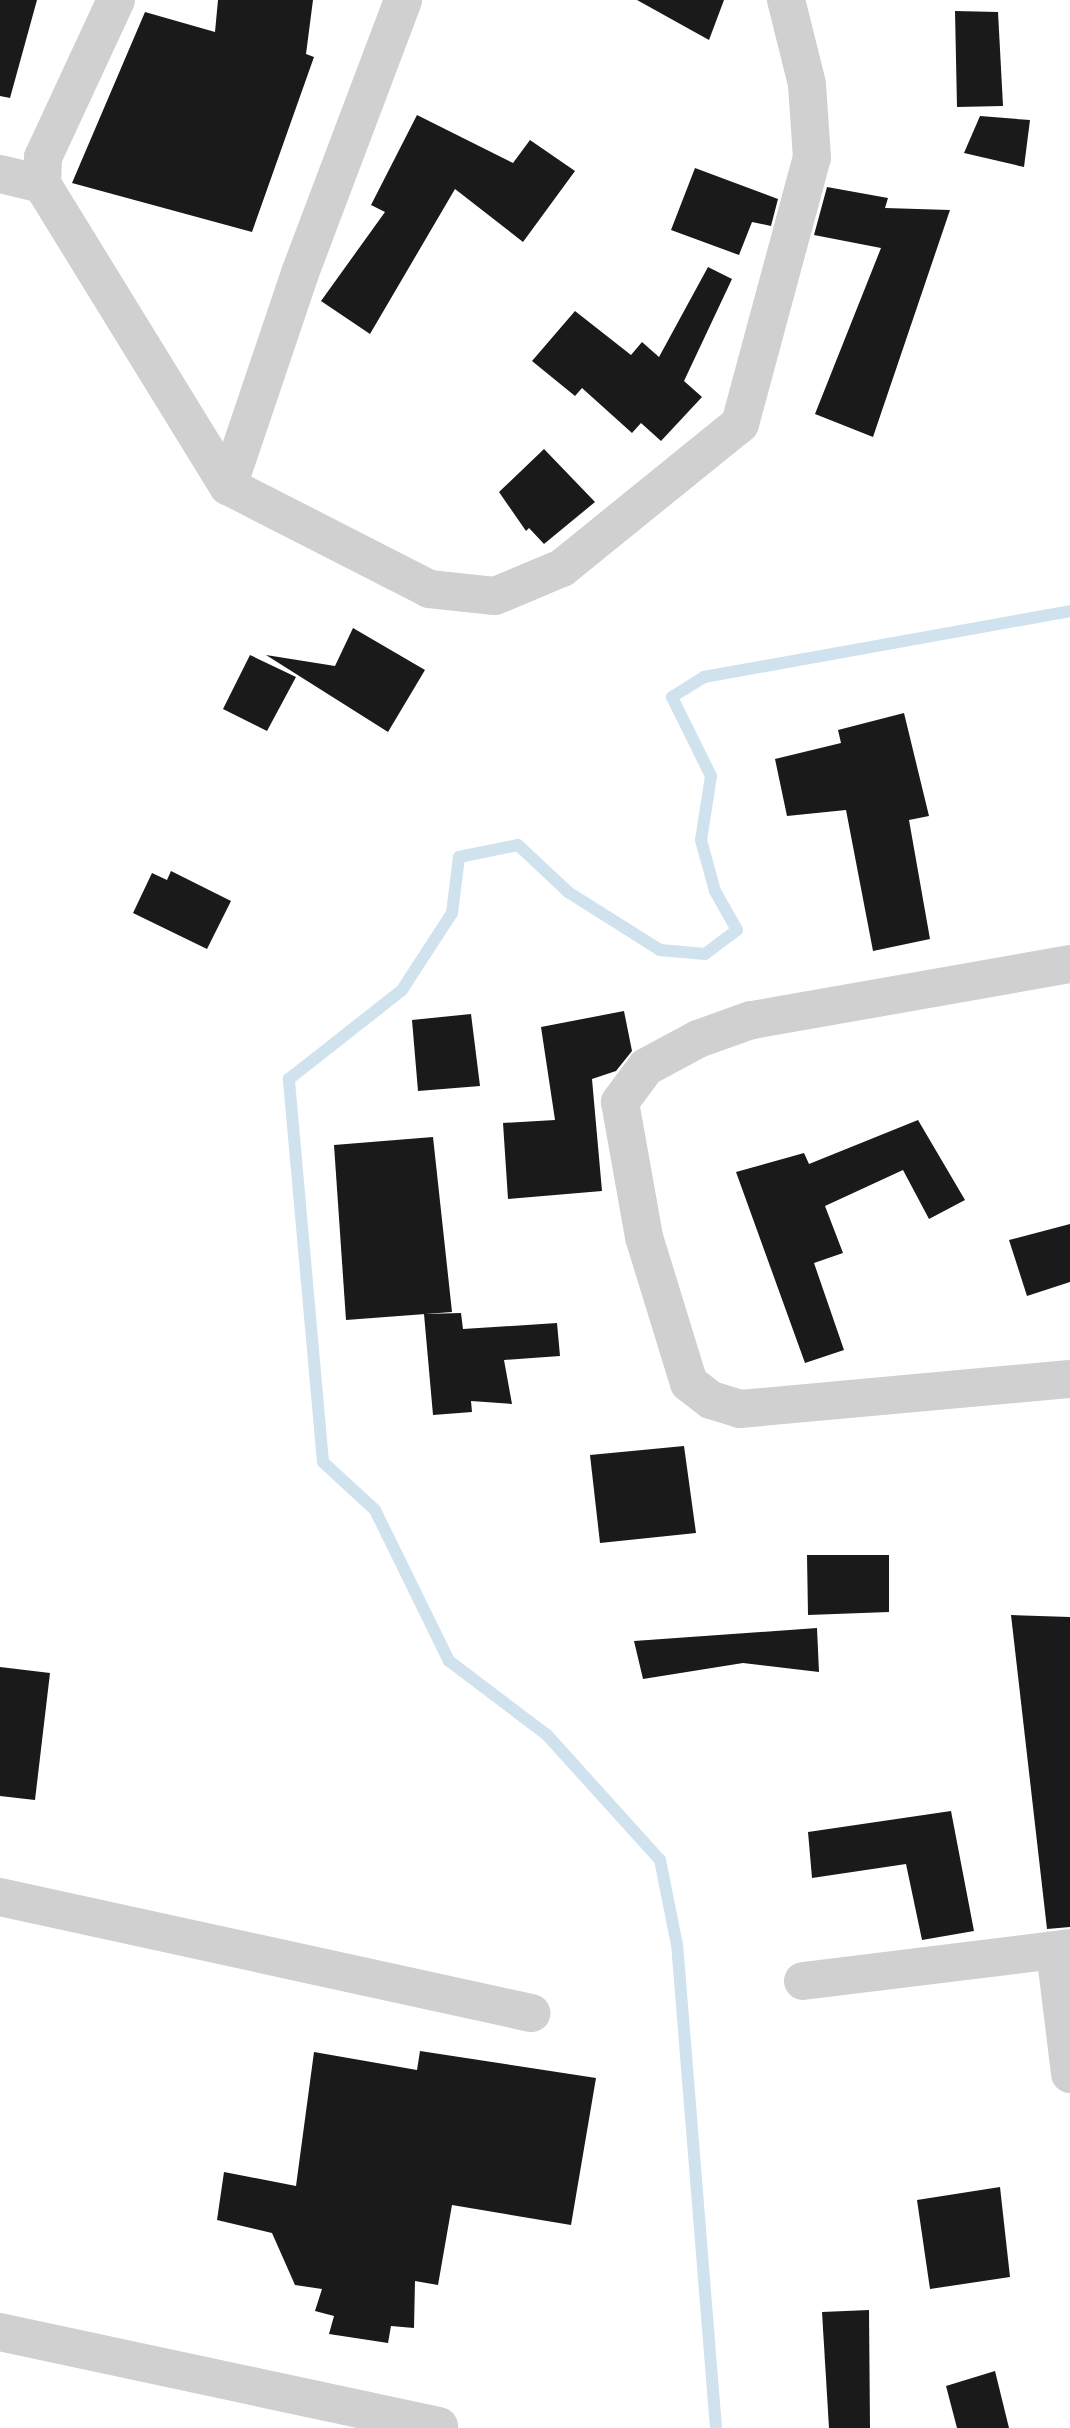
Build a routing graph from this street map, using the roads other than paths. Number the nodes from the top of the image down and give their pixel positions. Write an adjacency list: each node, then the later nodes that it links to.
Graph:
1 (116, 0): 5 (street)
2 (402, 0): 6 (street)
3 (786, 0): 6 (street)
4 (0, 174): 5 (street)
5 (42, 184): 6 (street)
6 (228, 486)
7 (1070, 964): 8 (street)
8 (1070, 1379)
9 (0, 1897): 12 (street)
10 (1062, 1949): 11 (street); 13 (street)
11 (803, 1981)
12 (531, 2013)
13 (1070, 2074)
14 (0, 2332): 15 (street)
15 (439, 2426)

